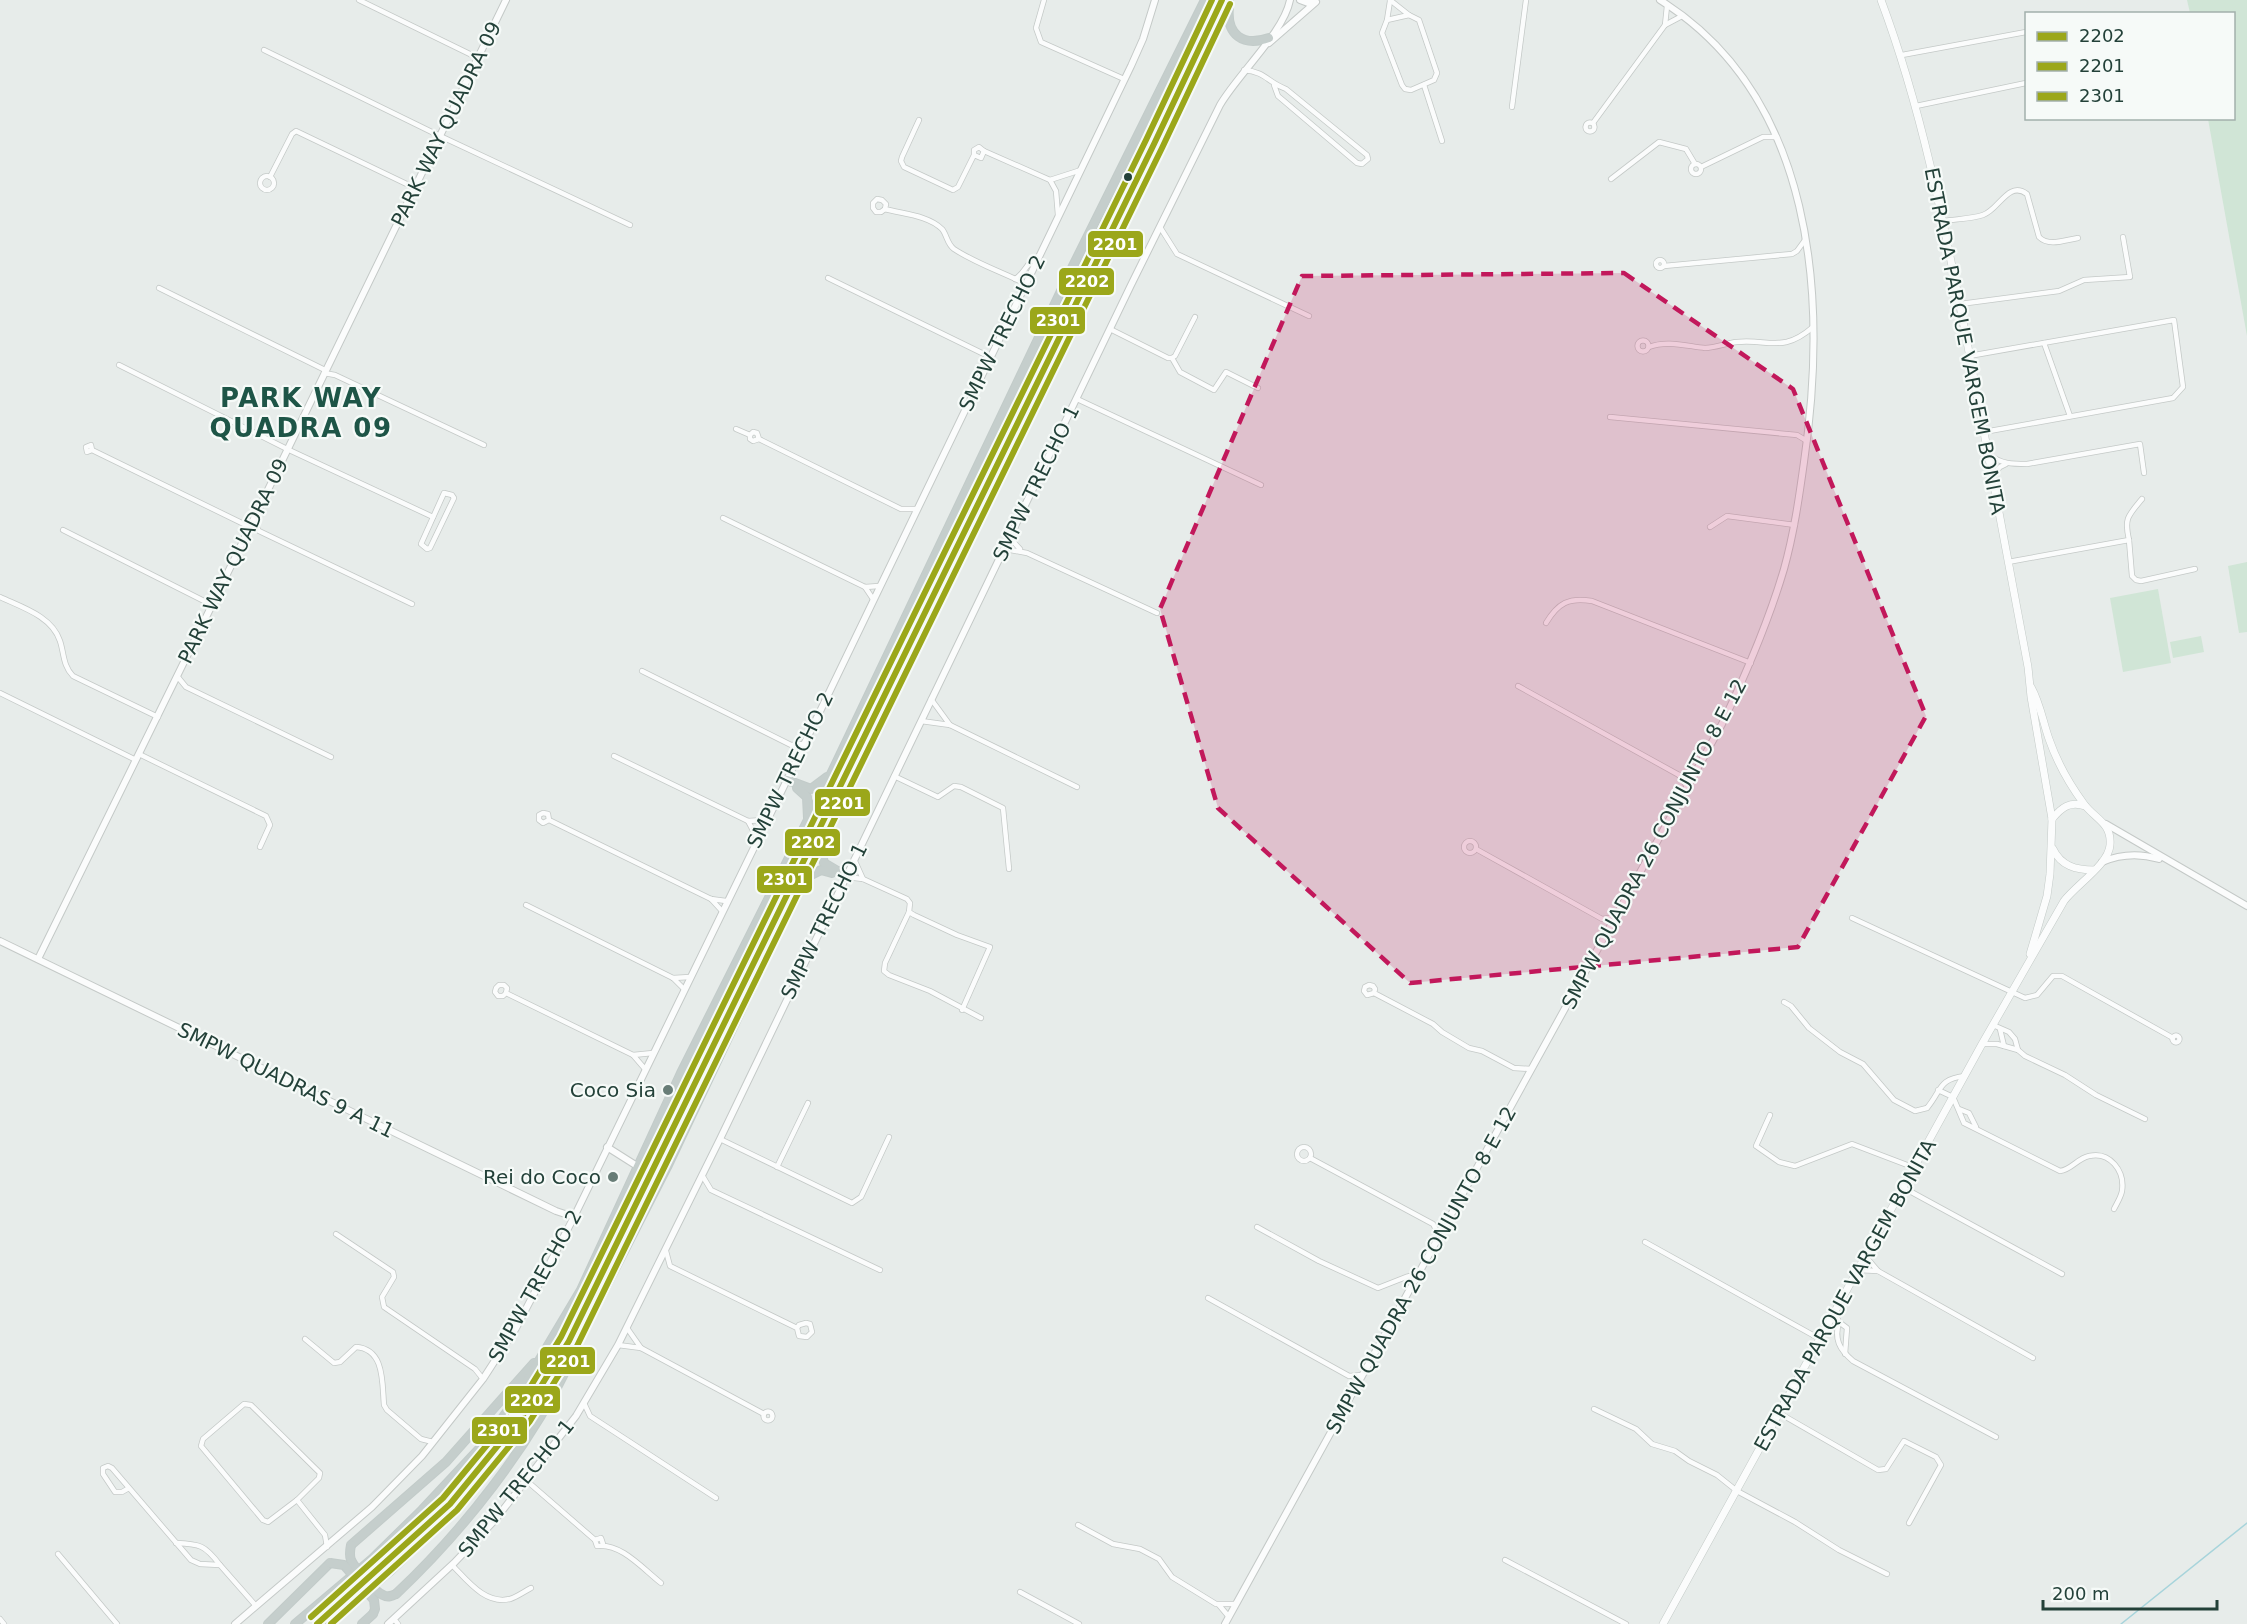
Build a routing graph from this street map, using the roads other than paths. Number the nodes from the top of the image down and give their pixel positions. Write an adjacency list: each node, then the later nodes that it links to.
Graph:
1 (359, 0): 25 (street)
2 (506, 0): 25 (street, PARK WAY QUADRA 09)
3 (1044, 0): 28 (street)
4 (1155, 0): 28 (street, SMPW TRECHO 2)
5 (1205, 0): 140 (highway)
6 (1229, 0): 20 (highway); 155 (highway)
7 (1290, 0): 20 (street)
8 (1300, 0): 13 (street)
9 (1390, 0): 15 (street); 17 (street)
10 (1526, 0): 34 (street)
11 (1660, 0): 14 (street, SMPW QUADRA 26 CONJUNTO 8 E 12)
12 (1881, 0): 24 (main road, ESTRADA PARQUE VARGEM BONITA)
13 (1318, 1): 21 (street)
14 (1667, 4): 16 (street, SMPW QUADRA 26 CONJUNTO 8 E 12); 18 (street)
15 (1409, 15): 17 (street); 31 (street)
16 (1682, 16): 18 (street); 40 (street, SMPW QUADRA 26 CONJUNTO 8 E 12)
17 (1387, 20): 31 (street)
18 (1665, 25): 39 (street)
19 (2025, 32): 24 (street)
20 (1269, 38): 21 (street)
21 (1263, 47): 23 (street, SMPW TRECHO 1)
22 (264, 50): 42 (street)
23 (1257, 54): 26 (street, SMPW TRECHO 1); 27 (street)
24 (1902, 55): 35 (main road, ESTRADA PARQUE VARGEM BONITA)
25 (478, 58): 42 (street, PARK WAY QUADRA 09)
26 (1244, 70): 27 (street); 58 (street, SMPW TRECHO 1)
27 (1258, 71): 30 (street)
28 (1124, 79): 49 (street, SMPW TRECHO 2)
29 (2025, 83): 35 (street)
30 (1274, 85): 32 (street); 33 (street)
31 (1424, 85): 45 (street)
32 (1291, 93): 33 (street); 36 (street)
33 (1284, 101): 38 (street)
34 (1512, 106)
35 (1916, 106): 56 (main road, ESTRADA PARQUE VARGEM BONITA)
36 (1317, 115): 38 (street); 41 (street)
37 (919, 120): 52 (street)
38 (1310, 123): 46 (street)
39 (1593, 123)
40 (1770, 123): 43 (street); 44 (street, SMPW QUADRA 26 CONJUNTO 8 E 12)
41 (1342, 134): 46 (street); 46 (street)
42 (440, 136): 53 (street, PARK WAY QUADRA 09); 57 (street)
43 (1763, 137): 44 (street); 48 (street)
44 (1777, 137): 61 (street, SMPW QUADRA 26 CONJUNTO 8 E 12)
45 (1442, 141)
46 (1334, 144)
47 (1695, 164): 48 (street); 48 (street); 51 (street)
48 (1701, 167)
49 (1081, 170): 52 (street); 55 (street, SMPW TRECHO 2)
50 (270, 177): 53 (street)
51 (1611, 179)
52 (1050, 180): 55 (street)
53 (414, 188): 79 (street, PARK WAY QUADRA 09)
54 (885, 209): 65 (street)
55 (1058, 218): 62 (street, SMPW TRECHO 2)
56 (1944, 221): 60 (street); 68 (main road, ESTRADA PARQUE VARGEM BONITA)
57 (630, 225)
58 (1160, 227): 69 (street); 72 (street, SMPW TRECHO 1)
59 (2123, 237): 68 (street)
60 (2078, 238)
61 (1805, 240): 63 (street); 71 (street, SMPW QUADRA 26 CONJUNTO 8 E 12)
62 (1039, 256): 65 (street); 66 (street, SMPW TRECHO 2)
63 (1664, 266)
64 (828, 278): 75 (street)
65 (1015, 279): 66 (street)
66 (1026, 284): 75 (street, SMPW TRECHO 2)
67 (159, 288): 79 (street)
68 (1960, 304): 76 (main road, ESTRADA PARQUE VARGEM BONITA)
69 (1309, 316)
70 (1195, 317): 77 (street)
71 (1813, 327): 74 (street); 85 (street, SMPW QUADRA 26 CONJUNTO 8 E 12)
72 (1110, 329): 77 (street); 81 (street, SMPW TRECHO 1)
73 (2044, 343): 76 (street); 82 (street); 82 (street)
74 (1649, 346)
75 (990, 357): 98 (street, SMPW TRECHO 2)
76 (1970, 357): 86 (main road, ESTRADA PARQUE VARGEM BONITA)
77 (1172, 358): 80 (street)
78 (119, 365): 90 (street)
79 (326, 369): 89 (street); 90 (street, PARK WAY QUADRA 09)
80 (1258, 388)
81 (1077, 399): 96 (street); 108 (street, SMPW TRECHO 1)
82 (2070, 416): 86 (street)
83 (1610, 417): 87 (street)
84 (736, 429): 99 (street)
85 (1808, 431): 87 (street); 88 (street, SMPW QUADRA 26 CONJUNTO 8 E 12)
86 (1984, 432): 92 (main road, ESTRADA PARQUE VARGEM BONITA)
87 (1798, 436): 88 (street)
88 (1807, 441): 103 (street, SMPW QUADRA 26 CONJUNTO 8 E 12)
89 (484, 445)
90 (287, 449): 100 (street); 104 (street, PARK WAY QUADRA 09)
91 (93, 450): 104 (street)
92 (1988, 453): 93 (street); 95 (main road, ESTRADA PARQUE VARGEM BONITA)
93 (2009, 464): 94 (street); 95 (street)
94 (2144, 473)
95 (1992, 476): 112 (main road, ESTRADA PARQUE VARGEM BONITA)
96 (1261, 485)
97 (2142, 499): 109 (street)
98 (916, 508): 99 (street); 102 (street, SMPW TRECHO 2)
99 (903, 509): 102 (street)
100 (433, 517): 100 (street)
101 (723, 518): 115 (street)
102 (911, 519): 114 (street, SMPW TRECHO 2)
103 (1795, 525): 105 (street); 122 (street, SMPW QUADRA 26 CONJUNTO 8 E 12)
104 (250, 527): 107 (street); 107 (street); 119 (street, PARK WAY QUADRA 09)
105 (1710, 527)
106 (63, 530): 119 (street)
107 (259, 531): 118 (street)
108 (1010, 538): 110 (street, SMPW TRECHO 1); 111 (street)
109 (2129, 540): 112 (street); 113 (street)
110 (1005, 549): 111 (street); 130 (street, SMPW TRECHO 1)
111 (1022, 551): 120 (street)
112 (2008, 562): 127 (main road, ESTRADA PARQUE VARGEM BONITA)
113 (2195, 568)
114 (879, 586): 115 (street); 117 (street, SMPW TRECHO 2)
115 (865, 587): 117 (street)
116 (0, 597): 131 (street)
117 (873, 599): 134 (street, SMPW TRECHO 2)
118 (412, 604)
119 (213, 605): 124 (street, PARK WAY QUADRA 09)
120 (1157, 613)
121 (1546, 623): 122 (street)
122 (1751, 663): 141 (street, SMPW QUADRA 26 CONJUNTO 8 E 12)
123 (642, 671): 135 (street)
124 (177, 676): 126 (street); 128 (street, PARK WAY QUADRA 09)
125 (1518, 686): 142 (street)
126 (186, 687): 128 (street); 139 (street)
127 (2031, 687): 147 (main road, ESTRADA PARQUE VARGEM BONITA); 148 (main road, ESTRADA PARQUE VARGEM BONITA)
128 (171, 689): 131 (street, PARK WAY QUADRA 09)
129 (0, 693): 138 (street)
130 (931, 699): 132 (street, SMPW TRECHO 1); 133 (street)
131 (158, 717): 138 (street, PARK WAY QUADRA 09)
132 (921, 721): 133 (street); 143 (street, SMPW TRECHO 1)
133 (950, 725): 145 (street)
134 (803, 744): 135 (street); 137 (street, SMPW TRECHO 2)
135 (791, 745): 137 (street)
136 (614, 756): 151 (street)
137 (797, 756): 144 (street, SMPW TRECHO 2)
138 (138, 757): 156 (street); 178 (street, PARK WAY QUADRA 09)
139 (331, 757)
140 (832, 772): 144 (highway); 152 (highway)
141 (1695, 774): 142 (street); 146 (street, SMPW QUADRA 26 CONJUNTO 8 E 12)
142 (1679, 775): 146 (street)
143 (894, 776): 159 (street, SMPW TRECHO 1); 162 (street)
144 (786, 782): 150 (street, SMPW TRECHO 2); 152 (highway)
145 (1077, 787)
146 (1688, 788): 173 (street, SMPW QUADRA 26 CONJUNTO 8 E 12)
147 (2085, 806): 148 (main road); 153 (main road, ESTRADA PARQUE VARGEM BONITA)
148 (2052, 819): 158 (main road, ESTRADA PARQUE VARGEM BONITA)
149 (549, 820): 167 (street)
150 (766, 820): 151 (street); 154 (street, SMPW TRECHO 2)
151 (748, 821): 154 (street)
152 (808, 821): 212 (highway)
153 (2106, 824): 160 (main road); 161 (street)
154 (757, 838): 168 (street, SMPW TRECHO 2)
155 (820, 843): 164 (highway); 166 (highway)
156 (260, 847)
157 (1476, 849): 175 (street)
158 (2052, 849): 163 (main road); 179 (main road, ESTRADA PARQUE VARGEM BONITA)
159 (854, 859): 164 (street, SMPW TRECHO 1); 165 (street)
160 (2102, 862): 161 (street); 163 (main road, ESTRADA PARQUE VARGEM BONITA)
161 (2168, 862): 170 (street)
162 (1009, 869)
163 (2094, 870): 179 (main road, ESTRADA PARQUE VARGEM BONITA)
164 (845, 878): 165 (street); 166 (highway); 209 (street, SMPW TRECHO 1)
165 (862, 879): 172 (street)
166 (803, 880): 243 (highway)
167 (711, 899): 168 (street); 171 (street)
168 (726, 901): 171 (street, SMPW TRECHO 2)
169 (526, 905): 181 (street)
170 (2247, 906)
171 (722, 911): 180 (street, SMPW TRECHO 2)
172 (909, 912): 187 (street); 187 (street)
173 (1616, 917): 175 (street); 176 (street, SMPW QUADRA 26 CONJUNTO 8 E 12)
174 (1852, 918): 185 (street)
175 (1603, 919): 176 (street)
176 (1607, 933): 198 (street, SMPW QUADRA 26 CONJUNTO 8 E 12)
177 (0, 941): 178 (street, SMPW QUADRAS 9 A 11)
178 (38, 959): 220 (street, SMPW QUADRAS 9 A 11)
179 (2027, 965): 185 (main road, ESTRADA PARQUE VARGEM BONITA)
180 (690, 977): 181 (street); 182 (street, SMPW TRECHO 2)
181 (673, 978): 182 (street)
182 (684, 989): 194 (street, SMPW TRECHO 2)
183 (506, 993): 195 (street)
184 (1374, 993): 197 (street)
185 (2012, 993): 189 (main road, ESTRADA PARQUE VARGEM BONITA); 190 (street)
186 (1784, 1002): 201 (street)
187 (962, 1010): 188 (street)
188 (981, 1018)
189 (1996, 1027): 191 (main road, ESTRADA PARQUE VARGEM BONITA); 192 (street); 193 (street)
190 (2173, 1038)
191 (1982, 1044): 192 (street); 199 (main road, ESTRADA PARQUE VARGEM BONITA)
192 (2004, 1046): 193 (street)
193 (2018, 1050): 206 (street)
194 (653, 1053): 195 (street); 196 (street, SMPW TRECHO 2)
195 (633, 1055): 196 (street)
196 (645, 1069): 210 (street, SMPW TRECHO 2)
197 (1517, 1069): 198 (street); 200 (street)
198 (1531, 1070): 200 (street, SMPW QUADRA 26 CONJUNTO 8 E 12)
199 (1965, 1076): 201 (street); 202 (main road, ESTRADA PARQUE VARGEM BONITA)
200 (1524, 1082): 221 (street, SMPW QUADRA 26 CONJUNTO 8 E 12)
201 (1938, 1090): 202 (street)
202 (1953, 1097): 204 (street); 214 (main road, ESTRADA PARQUE VARGEM BONITA)
203 (808, 1103): 213 (street)
204 (1959, 1109): 207 (street); 207 (street)
205 (1770, 1115): 214 (street)
206 (2145, 1119)
207 (1976, 1127): 219 (street)
208 (889, 1137): 213 (street)
209 (720, 1139): 213 (street); 215 (street, SMPW TRECHO 1)
210 (607, 1147): 212 (street); 220 (street, SMPW TRECHO 2)
211 (1310, 1158): 222 (street)
212 (638, 1167): 247 (highway)
213 (777, 1167)
214 (1916, 1168): 217 (main road, ESTRADA PARQUE VARGEM BONITA)
215 (702, 1175): 216 (street); 218 (street, SMPW TRECHO 1)
216 (709, 1188): 218 (street); 230 (street)
217 (1904, 1188): 228 (main road, ESTRADA PARQUE VARGEM BONITA); 235 (street)
218 (694, 1191): 227 (street, SMPW TRECHO 1)
219 (2114, 1209)
220 (573, 1217): 250 (street, SMPW TRECHO 2)
221 (1446, 1224): 222 (street); 225 (street, SMPW QUADRA 26 CONJUNTO 8 E 12)
222 (1434, 1225): 225 (street)
223 (1257, 1227): 234 (street)
224 (336, 1234): 249 (street)
225 (1439, 1235): 234 (street, SMPW QUADRA 26 CONJUNTO 8 E 12)
226 (1645, 1242): 242 (street)
227 (666, 1248): 229 (street); 233 (street, SMPW TRECHO 1)
228 (1866, 1257): 231 (main road, ESTRADA PARQUE VARGEM BONITA); 232 (street)
229 (670, 1266): 233 (street); 240 (street)
230 (880, 1270)
231 (1858, 1270): 232 (street); 237 (main road, ESTRADA PARQUE VARGEM BONITA)
232 (1878, 1271): 248 (street)
233 (654, 1272): 239 (street, SMPW TRECHO 1)
234 (1418, 1274): 252 (street, SMPW QUADRA 26 CONJUNTO 8 E 12)
235 (2062, 1274)
236 (1208, 1298): 251 (street)
237 (1835, 1313): 238 (street); 242 (main road, ESTRADA PARQUE VARGEM BONITA)
238 (1839, 1322): 246 (street); 246 (street)
239 (627, 1328): 244 (street, SMPW TRECHO 1); 245 (street)
240 (797, 1328)
241 (305, 1339): 262 (street)
242 (1820, 1339): 257 (main road, ESTRADA PARQUE VARGEM BONITA)
243 (577, 1343): 247 (highway, bridge); 295 (highway)
244 (618, 1346): 245 (street); 255 (street, SMPW TRECHO 1)
245 (641, 1348): 258 (street)
246 (1845, 1354): 261 (street)
247 (542, 1357): 294 (highway)
248 (2033, 1358)
249 (474, 1369): 250 (street); 253 (street)
250 (489, 1371): 253 (street, SMPW TRECHO 2)
251 (1349, 1376): 252 (street); 254 (street)
252 (1362, 1376): 254 (street, SMPW QUADRA 26 CONJUNTO 8 E 12)
253 (483, 1379): 263 (street, SMPW TRECHO 2)
254 (1355, 1388): 284 (street, SMPW QUADRA 26 CONJUNTO 8 E 12)
255 (584, 1403): 259 (street, SMPW TRECHO 1); 260 (street)
256 (1594, 1409): 267 (street)
257 (1779, 1413): 267 (main road, ESTRADA PARQUE VARGEM BONITA); 270 (street)
258 (764, 1414)
259 (576, 1416): 260 (street); 265 (street, SMPW TRECHO 1)
260 (590, 1416): 268 (street)
261 (1996, 1437)
262 (421, 1439): 263 (street); 264 (street)
263 (434, 1442): 264 (street, SMPW TRECHO 2)
264 (426, 1452): 273 (street, SMPW TRECHO 2)
265 (527, 1481): 279 (street, SMPW TRECHO 1); 281 (street)
266 (129, 1488): 266 (street); 274 (street)
267 (1737, 1491): 280 (street); 301 (main road, ESTRADA PARQUE VARGEM BONITA)
268 (716, 1498)
269 (297, 1500): 269 (street); 272 (street)
270 (1909, 1523)
271 (1078, 1525): 285 (street)
272 (325, 1535): 273 (street); 275 (street)
273 (336, 1539): 275 (street, SMPW TRECHO 2)
274 (176, 1543): 278 (street); 278 (street)
275 (327, 1547): 286 (street, SMPW TRECHO 2)
276 (58, 1554): 291 (street)
277 (1505, 1560): 300 (street)
278 (220, 1565): 286 (street)
279 (452, 1565): 282 (street); 289 (street, SMPW TRECHO 1)
280 (1887, 1574)
281 (661, 1583)
282 (531, 1588)
283 (1020, 1592): 298 (street)
284 (1236, 1604): 285 (street); 287 (street, SMPW QUADRA 26 CONJUNTO 8 E 12)
285 (1219, 1605): 287 (street)
286 (256, 1606): 292 (street, SMPW TRECHO 2)
287 (1229, 1617): 299 (street, SMPW QUADRA 26 CONJUNTO 8 E 12)
288 (0, 1619): 290 (street)
289 (396, 1622): 297 (street, SMPW TRECHO 1)
290 (4, 1624)
291 (117, 1624)
292 (235, 1624)
293 (268, 1624): 296 (highway, bridge)
294 (295, 1624)
295 (328, 1624)
296 (362, 1624)
297 (388, 1624)
298 (1079, 1624)
299 (1225, 1624)
300 (1626, 1624)
301 (1663, 1624)

